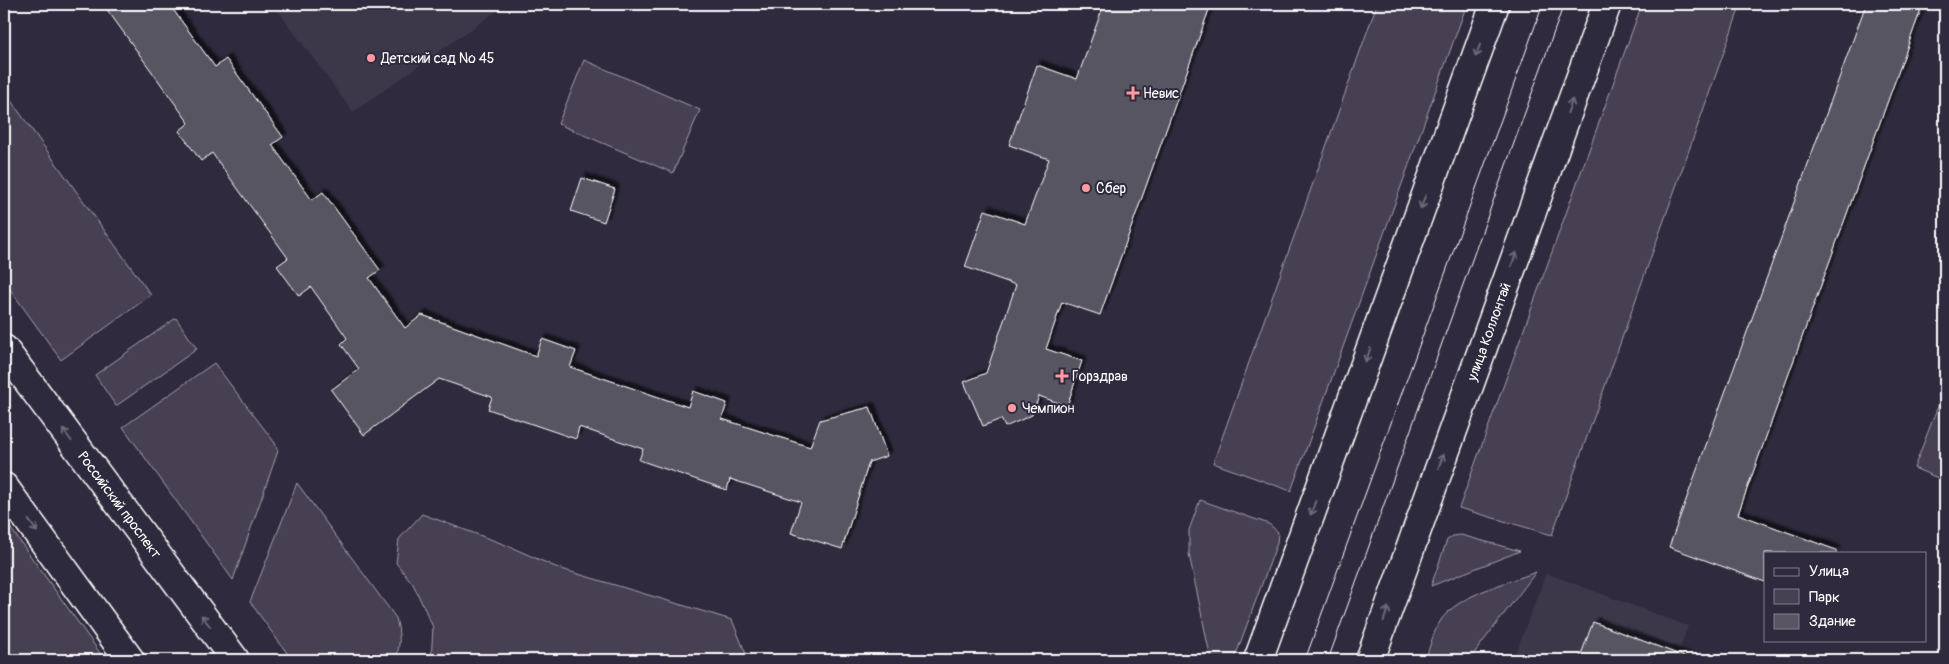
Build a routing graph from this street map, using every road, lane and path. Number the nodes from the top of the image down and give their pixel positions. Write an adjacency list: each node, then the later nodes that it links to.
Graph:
1 (1495, 4): 7 (main road, one-way to 7)
2 (1607, 4): 8 (main road, улица Коллонтай, one-way to 2)
3 (4, 350): 6 (main road, Российский проспект, one-way to 3)
4 (4, 487): 5 (main road, one-way to 5)
5 (130, 660)
6 (235, 660)
7 (1258, 660)
8 (1370, 660)

